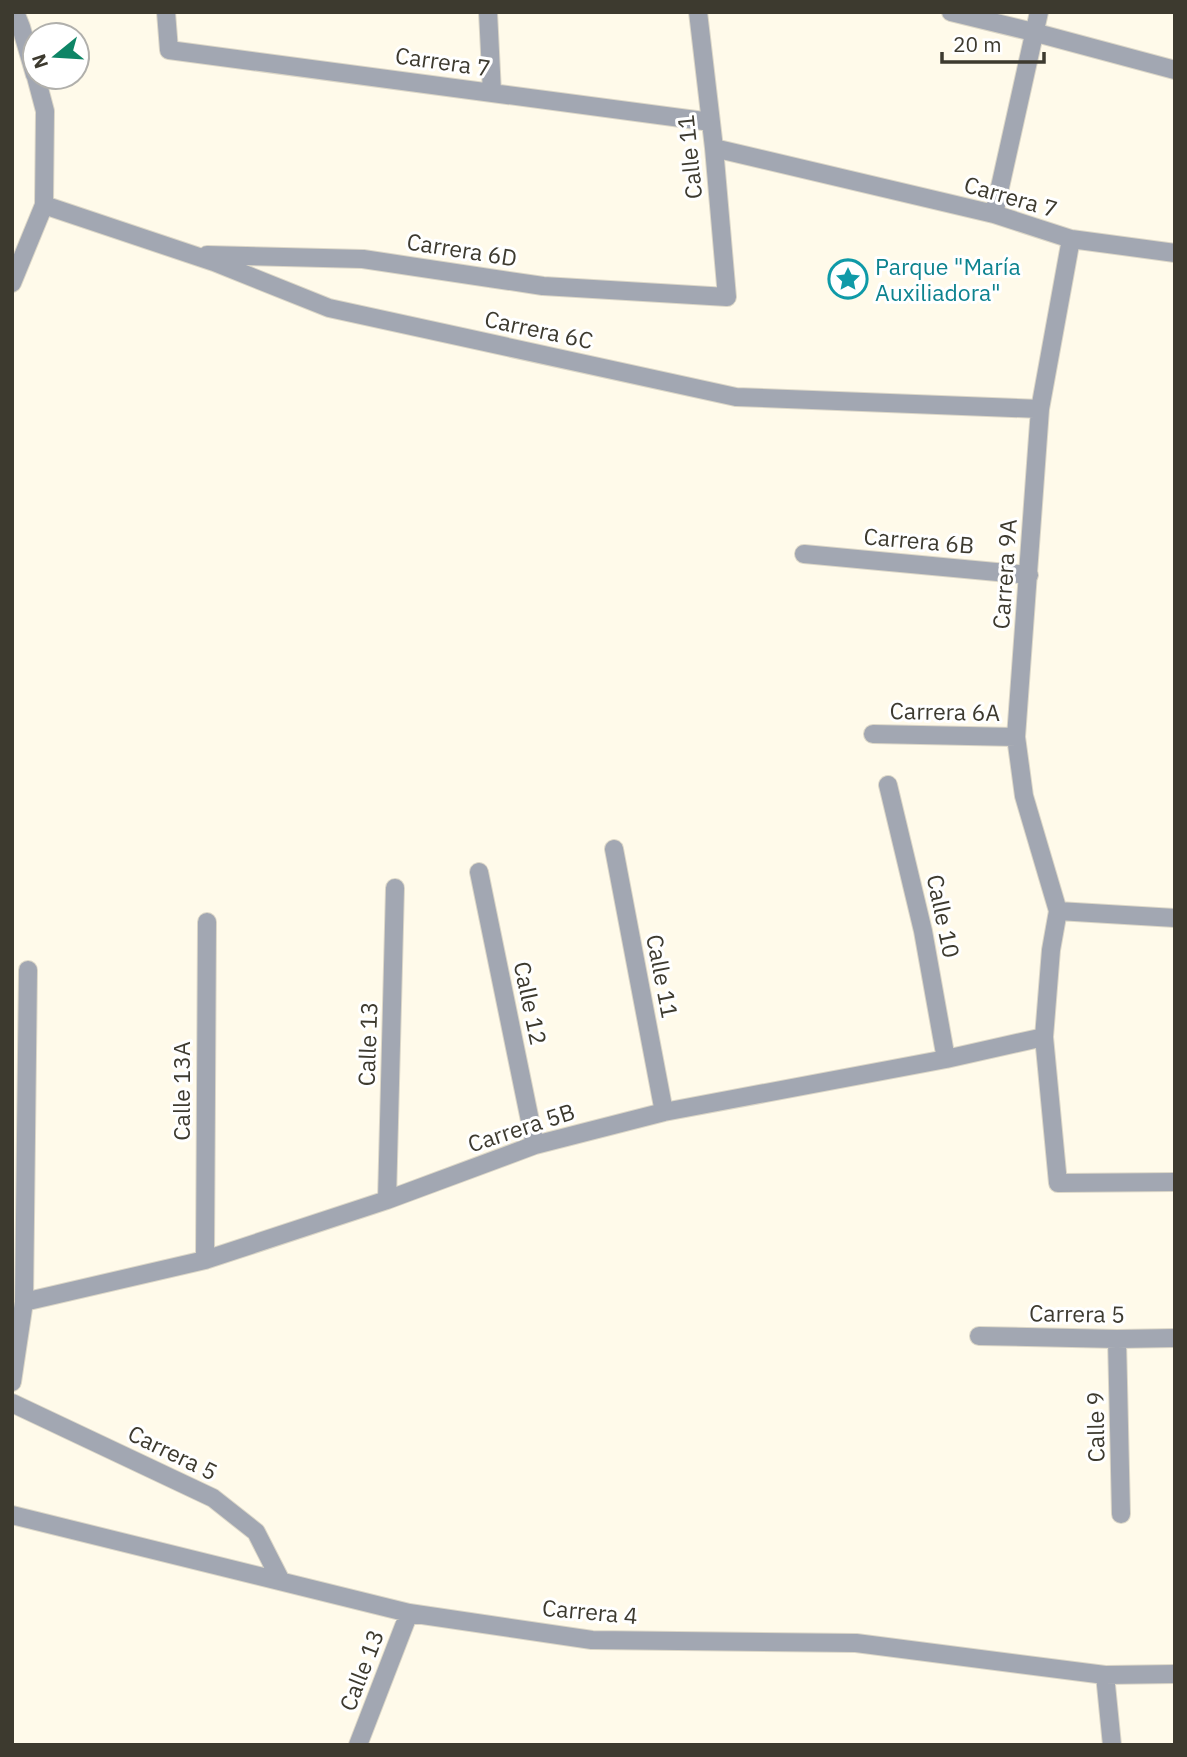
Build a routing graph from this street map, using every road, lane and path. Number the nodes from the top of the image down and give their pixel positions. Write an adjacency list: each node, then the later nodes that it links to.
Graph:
1 (166, 12): 9 (street, Carrera 7)
2 (488, 12): 9 (street)
3 (698, 12): 10 (street, Calle 11)
4 (951, 12): 6 (street)
5 (1039, 12): 6 (street)
6 (1033, 32): 7 (street); 13 (street)
7 (1175, 71)
8 (39, 91): 12 (street)
9 (492, 92): 10 (street, Carrera 7)
10 (711, 122): 11 (street, Calle 11)
11 (714, 148): 13 (street, Carrera 7); 18 (street, Calle 11)
12 (44, 205): 16 (street, Carrera 6C); 17 (street)
13 (994, 214): 14 (street, Carrera 7)
14 (1071, 239): 15 (street, Carrera 7); 19 (street, Carrera 9A)
15 (1175, 253)
16 (190, 255): 18 (street, Carrera 6D); 19 (street, Carrera 6C)
17 (12, 283)
18 (727, 297)
19 (1040, 409): 21 (street, Carrera 9A)
20 (804, 554): 21 (street, Carrera 6B)
21 (1029, 575): 23 (street, Carrera 9A)
22 (873, 734): 23 (street, Carrera 6A)
23 (1016, 737): 28 (street, Carrera 9A)
24 (888, 785): 33 (street, Calle 10)
25 (614, 849): 34 (street, Calle 11)
26 (479, 872): 35 (street, Calle 12)
27 (395, 888): 37 (street, Calle 13)
28 (1058, 911): 29 (street); 32 (street)
29 (1175, 918)
30 (207, 922): 38 (street, Calle 13A)
31 (28, 970): 39 (street)
32 (1044, 1037): 33 (street, Carrera 5B); 36 (street)
33 (946, 1059): 34 (street, Carrera 5B)
34 (664, 1112): 35 (street, Carrera 5B)
35 (534, 1144): 37 (street, Carrera 5B)
36 (1175, 1182)
37 (387, 1200): 38 (street, Carrera 5B)
38 (205, 1260): 39 (street, Carrera 5B)
39 (24, 1302): 43 (street)
40 (979, 1336): 42 (street, Carrera 5)
41 (1175, 1338): 42 (street, Carrera 5)
42 (1117, 1339): 45 (street, Calle 9)
43 (12, 1382)
44 (12, 1403): 47 (street, Carrera 5)
45 (1121, 1514)
46 (12, 1515): 47 (street, Carrera 4)
47 (281, 1581): 48 (street, Carrera 4)
48 (410, 1613): 50 (street, Carrera 4); 51 (street, Calle 13)
49 (1175, 1674): 50 (street, Carrera 4)
50 (1105, 1675): 52 (street)
51 (358, 1745)
52 (1112, 1745)

